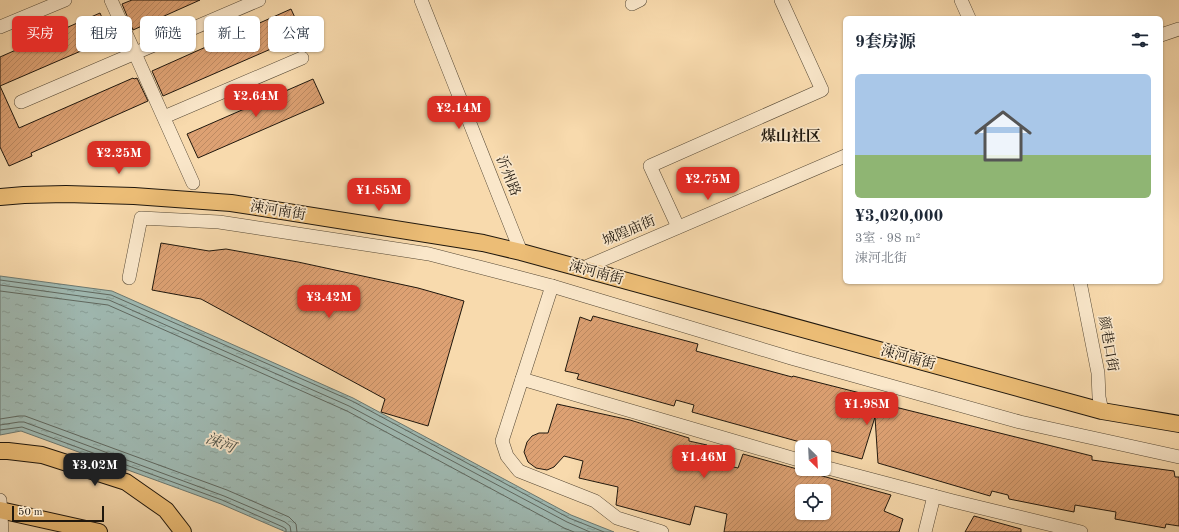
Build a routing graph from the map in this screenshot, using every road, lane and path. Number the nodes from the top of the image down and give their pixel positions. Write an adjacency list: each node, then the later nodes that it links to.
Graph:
1 (65, 0): 8 (street)
2 (111, 0): 11 (street)
3 (259, 0): 11 (street)
4 (421, 0): 22 (street, 沂州路)
5 (781, 0): 21 (street)
6 (961, 0): 7 (street)
7 (968, 16)
8 (0, 27)
9 (1179, 28): 10 (street)
10 (1163, 34)
11 (135, 54): 13 (street); 14 (street)
12 (302, 58): 14 (street)
13 (21, 102)
14 (164, 118): 16 (street)
15 (843, 157): 21 (street, 城隍庙街)
16 (193, 183)
17 (0, 191): 19 (main road)
18 (0, 197): 19 (main road, 涑河南街)
19 (231, 203): 20 (main road); 22 (main road, 涑河南街)
20 (0, 206)
21 (678, 227): 23 (street, 城隍庙街)
22 (520, 252): 23 (main road, 涑河南街)
23 (581, 269): 28 (main road, 涑河南街)
24 (129, 278): 26 (street)
25 (1080, 284): 28 (street, 颜巷口街)
26 (552, 286): 27 (street); 31 (street)
27 (522, 379): 32 (street); 39 (street)
28 (1102, 411): 29 (main road, 涑河南街)
29 (1179, 424)
30 (0, 452): 38 (main road)
31 (1179, 457)
32 (795, 459)
33 (831, 469): 34 (street)
34 (934, 496): 40 (street); 41 (street)
35 (0, 507): 36 (street); 37 (main road)
36 (2, 532)
37 (99, 532)
38 (183, 532)
39 (662, 532)
40 (925, 532)
41 (1081, 532)

